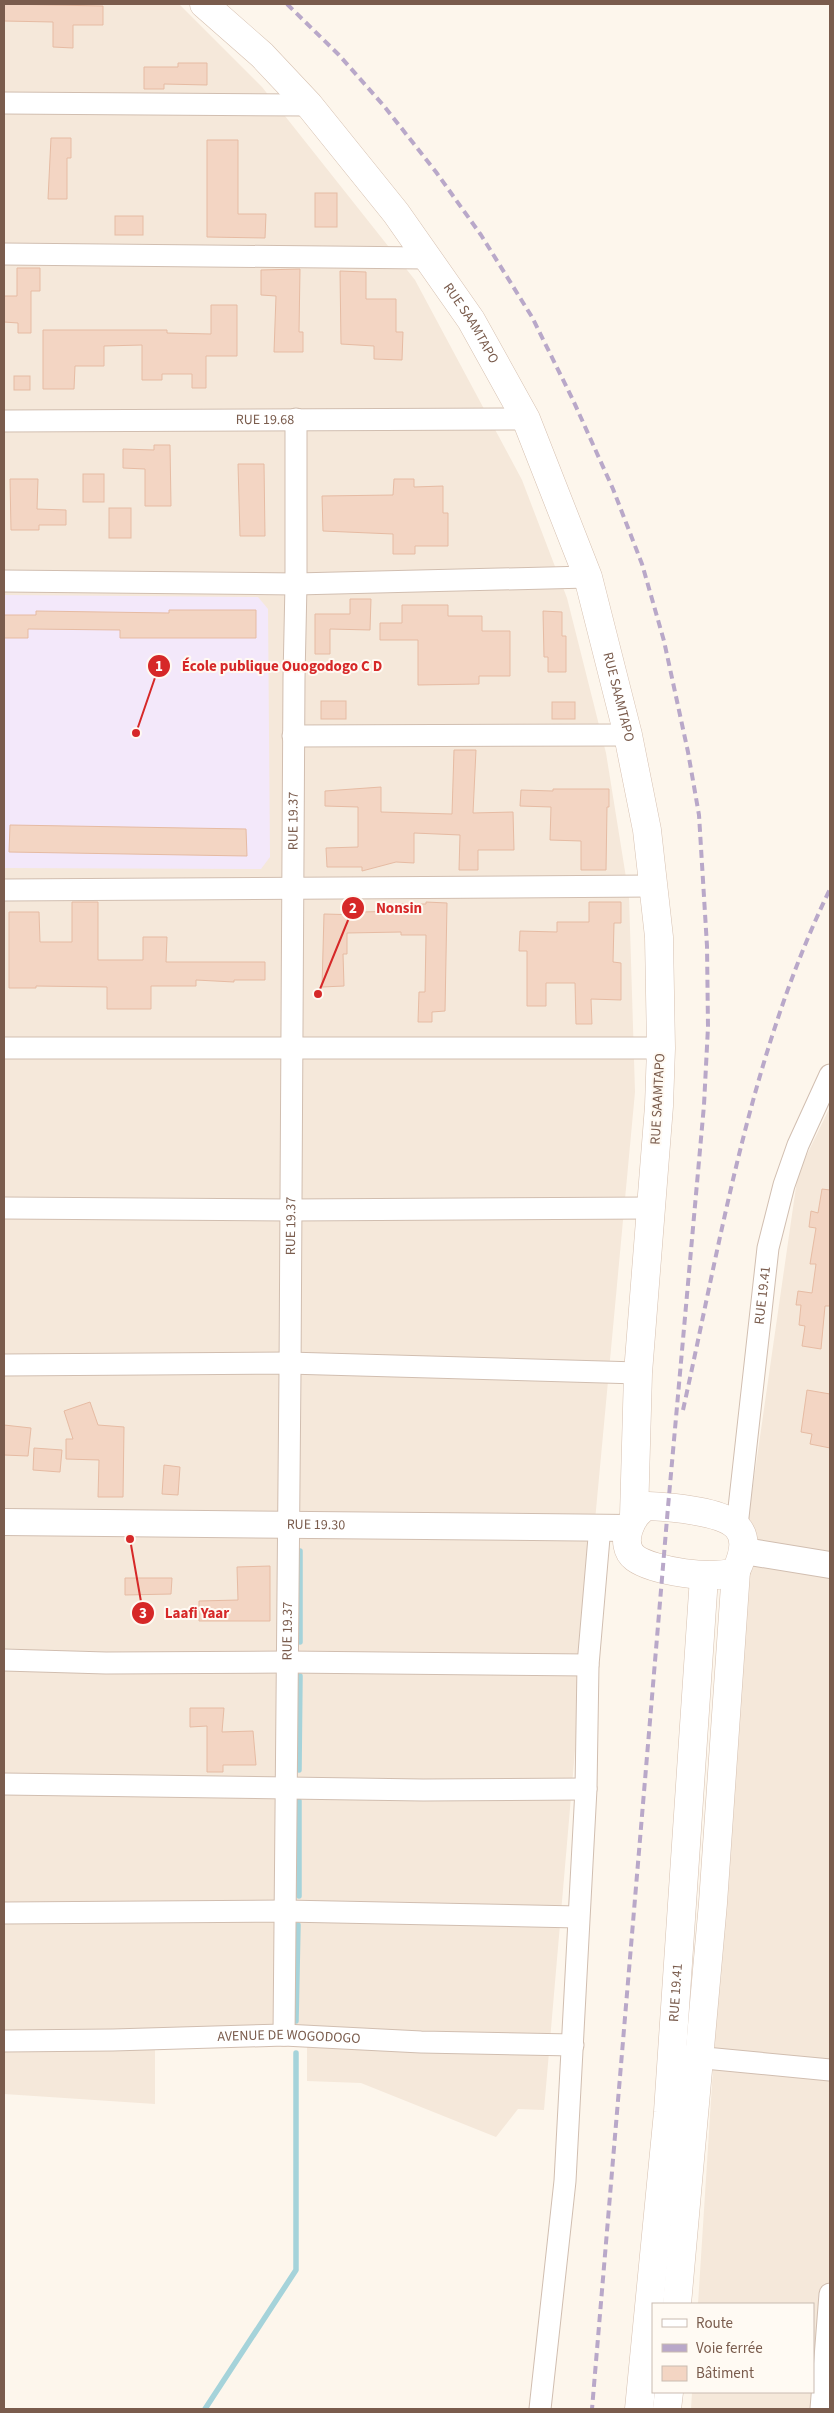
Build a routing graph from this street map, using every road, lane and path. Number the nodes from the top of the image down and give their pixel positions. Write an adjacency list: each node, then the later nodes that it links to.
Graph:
1 (204, 4): 3 (main road, RUE SAAMTAPO)
2 (4, 104): 3 (street)
3 (309, 105): 5 (main road, RUE SAAMTAPO)
4 (4, 254): 5 (street)
5 (427, 258): 7 (main road, RUE SAAMTAPO)
6 (296, 419): 7 (street, RUE 19.68); 8 (street, RUE 19.68); 11 (street, RUE 19.37)
7 (526, 419): 9 (main road, RUE SAAMTAPO)
8 (4, 421)
9 (588, 577): 11 (street); 12 (main road, RUE SAAMTAPO)
10 (4, 581): 11 (street)
11 (296, 584): 13 (street, RUE 19.37)
12 (628, 735): 13 (street); 14 (main road, RUE SAAMTAPO)
13 (293, 736): 15 (street, RUE 19.37)
14 (654, 886): 15 (street); 19 (main road, RUE SAAMTAPO)
15 (292, 889): 16 (street); 18 (street, RUE 19.37)
16 (4, 890)
17 (4, 1048): 18 (street)
18 (291, 1048): 19 (street); 23 (street, RUE 19.37)
19 (661, 1048): 22 (main road, RUE SAAMTAPO)
20 (830, 1075): 31 (street, RUE 19.41)
21 (4, 1208): 23 (street)
22 (651, 1208): 23 (street); 26 (main road, RUE SAAMTAPO)
23 (290, 1210): 24 (street, RUE 19.37)
24 (288, 1363): 25 (street); 26 (street); 29 (street, RUE 19.37)
25 (4, 1365)
26 (638, 1373): 28 (main road, RUE SAAMTAPO)
27 (4, 1522): 29 (street, RUE 19.30)
28 (631, 1522): 30 (street, RUE 19.30); 31 (main road); 33 (main road, RUE SAAMTAPO)
29 (288, 1525): 30 (street, RUE 19.30); 35 (street, RUE 19.37)
30 (600, 1526): 36 (street)
31 (739, 1549): 32 (street); 33 (main road, RUE SAAMTAPO); 47 (main road, RUE 19.41)
32 (830, 1565)
33 (704, 1577): 46 (main road, RUE 19.41)
34 (4, 1660): 35 (street)
35 (287, 1662): 36 (street); 38 (street, RUE 19.37)
36 (588, 1665): 39 (street)
37 (4, 1784): 38 (street)
38 (286, 1786): 39 (street); 40 (street, RUE 19.37)
39 (586, 1789): 42 (street)
40 (285, 1911): 41 (street); 42 (street); 43 (street, RUE 19.37)
41 (4, 1913)
42 (578, 1916): 45 (street)
43 (284, 2035): 44 (street, AVENUE DE WOGODOGO); 45 (street, AVENUE DE WOGODOGO)
44 (4, 2041)
45 (573, 2045): 52 (street)
46 (672, 2055): 47 (street); 53 (main road, RUE 19.41)
47 (700, 2057): 48 (street); 50 (main road, RUE 19.41)
48 (830, 2070)
49 (830, 2294): 55 (street)
50 (678, 2303)
51 (669, 2393): 54 (main road)
52 (540, 2409)
53 (639, 2409)
54 (667, 2409)
55 (822, 2409)

